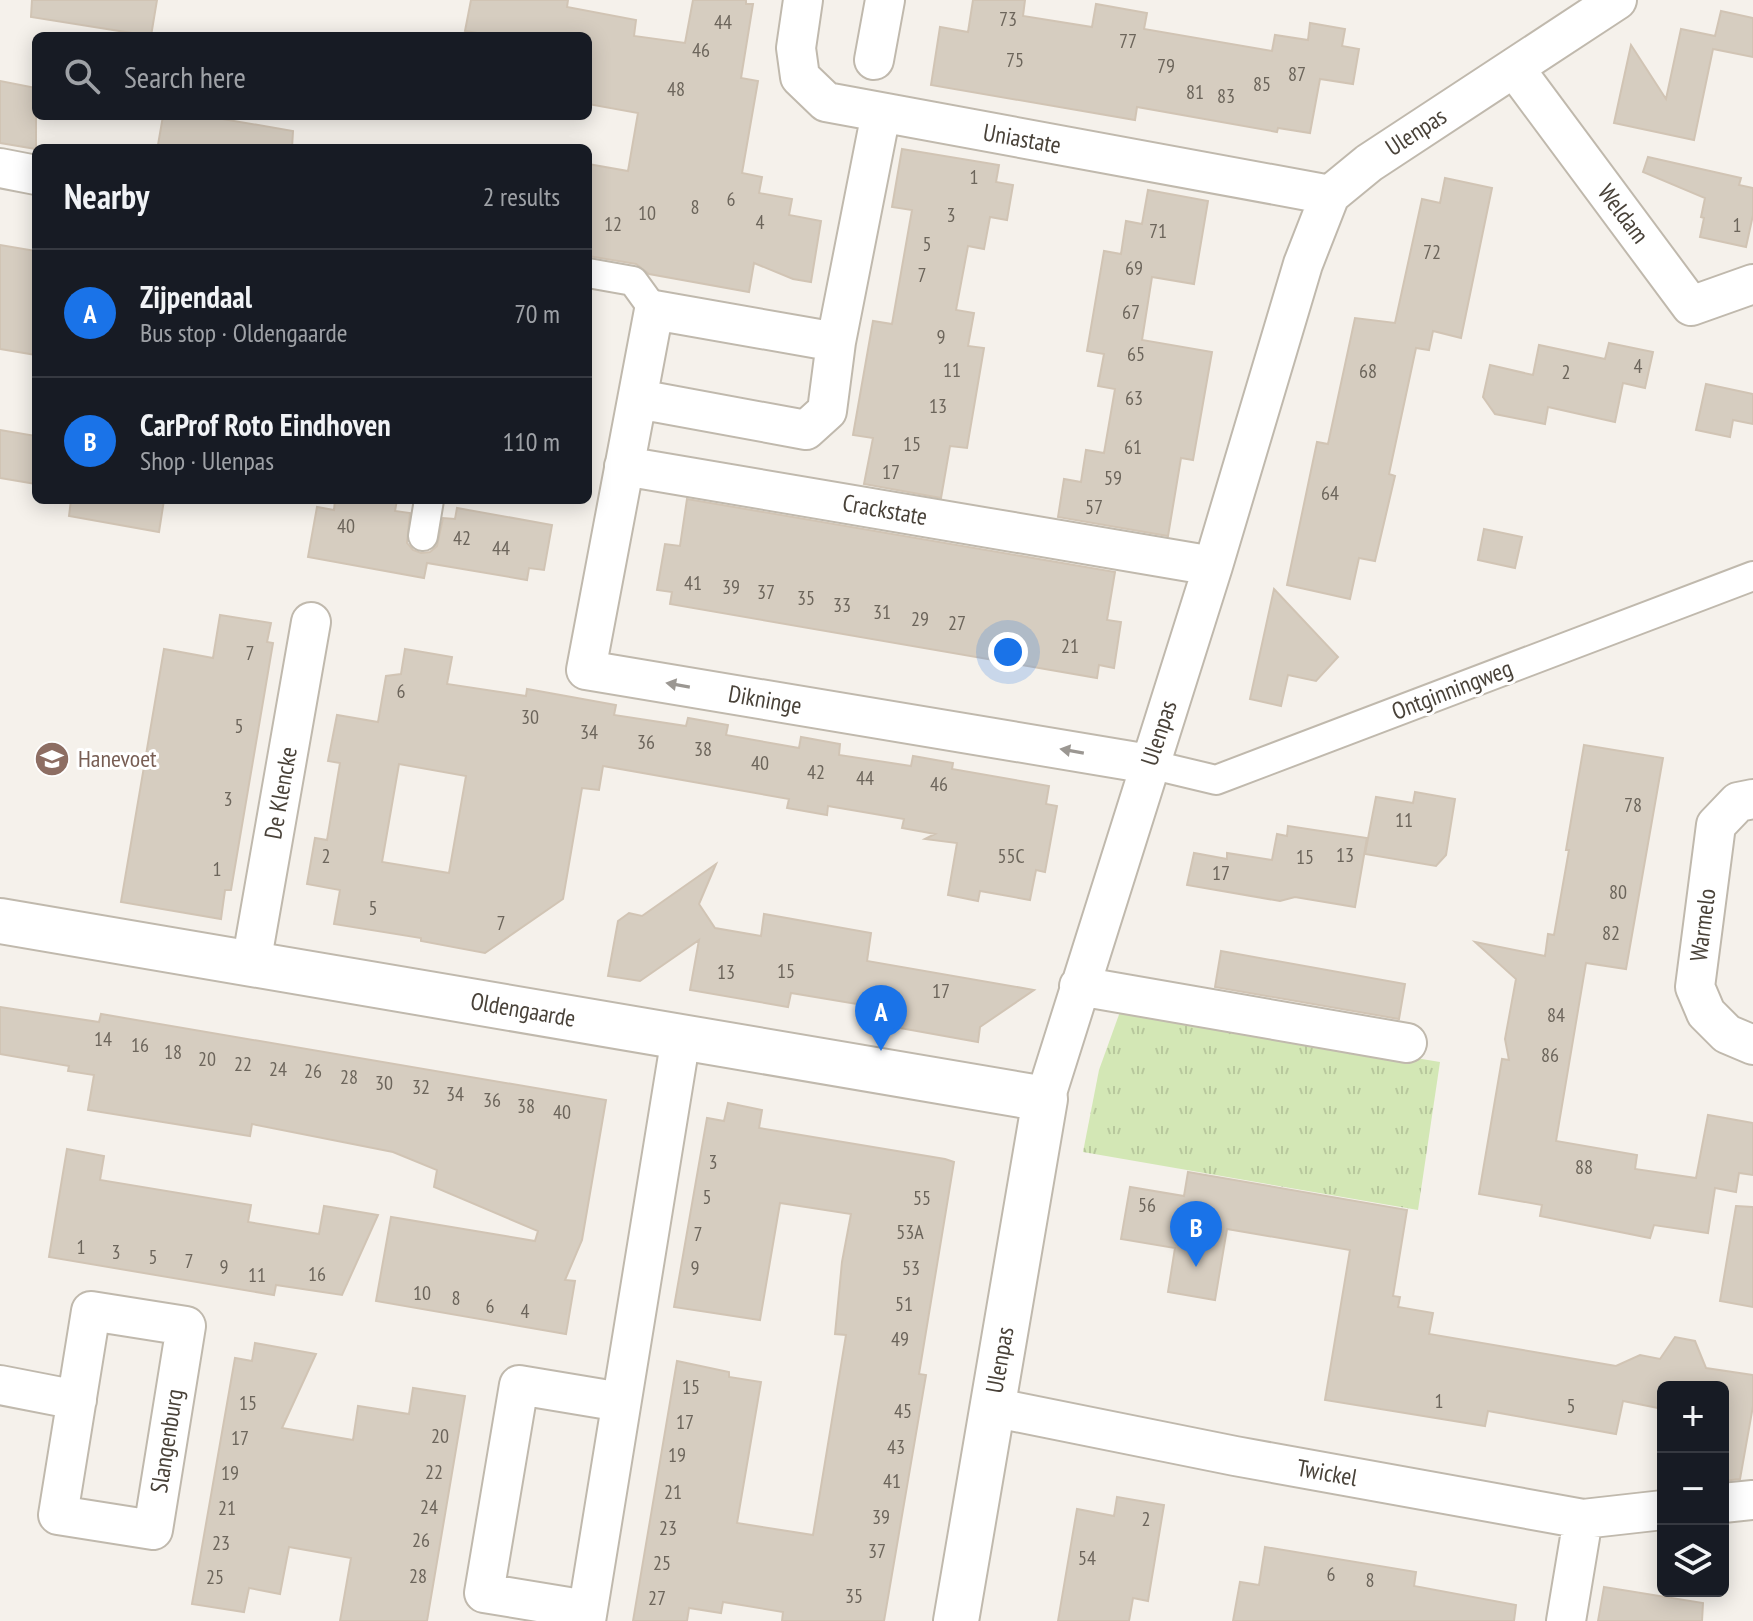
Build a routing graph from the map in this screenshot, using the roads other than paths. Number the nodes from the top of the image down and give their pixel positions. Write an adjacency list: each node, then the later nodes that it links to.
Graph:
1 (803, 0): 6 (street, Uniastate)
2 (885, 0): 4 (street)
3 (1617, 0): 5 (street, Ulenpas)
4 (874, 60)
5 (1515, 69): 9 (street, Ulenpas); 11 (street, Weldam)
6 (881, 113): 9 (street, Uniastate); 13 (street)
7 (0, 168): 8 (street)
8 (32, 174)
9 (1330, 195): 18 (street, Ulenpas)
10 (592, 274): 12 (street)
11 (1753, 284)
12 (654, 310): 13 (street); 14 (street)
13 (836, 342): 14 (street)
14 (638, 399): 15 (street)
15 (624, 466): 18 (street, Crackstate); 21 (street, Dikninge, one-way to 15)
16 (428, 504): 17 (street)
17 (423, 536)
18 (1213, 566): 21 (street, Ulenpas)
19 (1753, 576): 21 (street, Ontginningweg)
20 (311, 622): 24 (street, De Klencke)
21 (1149, 764): 25 (street, Ulenpas)
22 (1753, 799): 28 (street, Warmelo)
23 (0, 921): 24 (street, Oldengaarde)
24 (251, 964): 26 (street, Oldengaarde)
25 (1079, 986): 27 (street); 29 (street, Ulenpas)
26 (681, 1037): 29 (street, Oldengaarde); 32 (street)
27 (1407, 1043)
28 (1753, 1045)
29 (1045, 1099): 33 (street, Ulenpas)
30 (0, 1385): 31 (street)
31 (77, 1400): 31 (street, Slangenburg)
32 (621, 1402): 38 (street); 38 (street)
33 (992, 1407): 37 (street, Twickel); 39 (street, Ulenpas)
34 (1753, 1500): 35 (street)
35 (1729, 1502)
36 (1657, 1511): 37 (street, Twickel)
37 (1583, 1519): 40 (street)
38 (586, 1616)
39 (956, 1621)
40 (1566, 1621)

